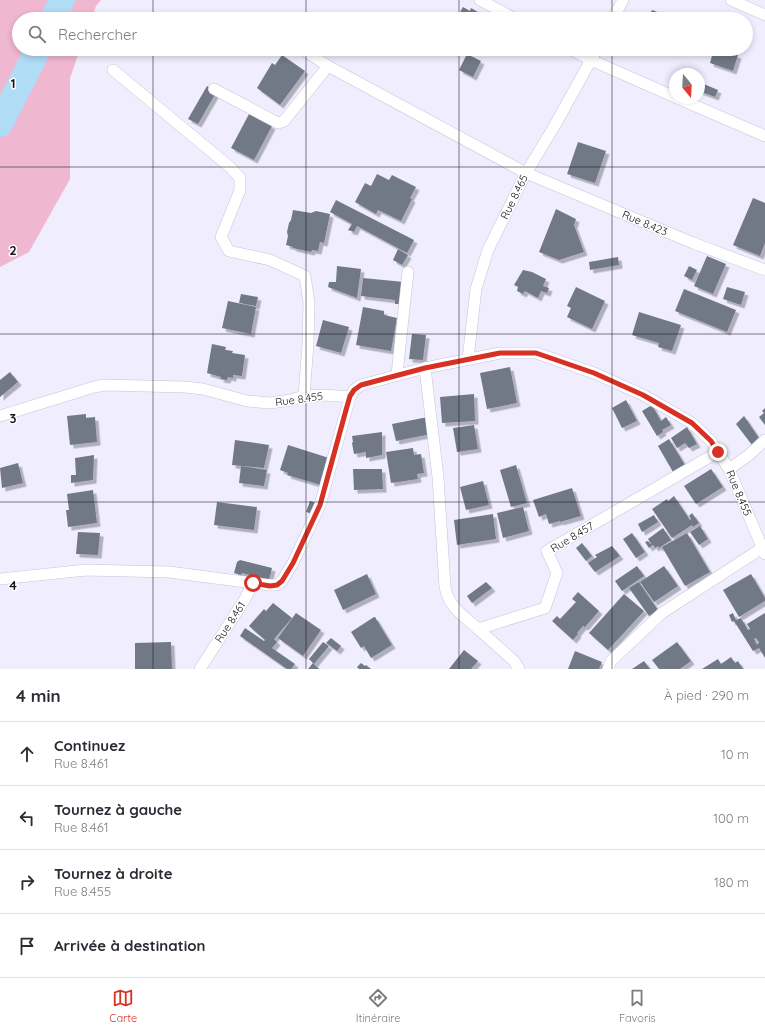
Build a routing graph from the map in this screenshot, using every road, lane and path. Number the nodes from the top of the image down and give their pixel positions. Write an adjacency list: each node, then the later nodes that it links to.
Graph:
1 (480, 0): 4 (street)
2 (623, 0): 5 (street)
3 (731, 0): 6 (street)
4 (502, 12)
5 (617, 12)
6 (765, 15)
7 (313, 56): 11 (street, Rue 8.423)
8 (583, 56): 10 (street)
9 (593, 56): 10 (street, Rue 8.465)
10 (591, 60): 14 (street); 17 (street, Rue 8.465)
11 (328, 66): 13 (street); 17 (street, Rue 8.423)
12 (113, 70): 23 (street)
13 (214, 89)
14 (669, 95)
15 (690, 104): 16 (street)
16 (765, 136)
17 (526, 173): 18 (street, Rue 8.423); 20 (street, Rue 8.465)
18 (765, 270)
19 (408, 272): 22 (street)
20 (468, 359): 21 (street, Rue 8.455); 27 (street, Rue 8.455)
21 (425, 368): 22 (street, Rue 8.455); 32 (street)
22 (397, 374): 24 (street, Rue 8.455)
23 (304, 396): 24 (street, Rue 8.455); 25 (street, Rue 8.455)
24 (350, 396): 31 (street)
25 (0, 416)
26 (765, 440): 28 (street)
27 (718, 452): 28 (street, Rue 8.455); 32 (street, Rue 8.457)
28 (729, 469): 29 (street, Rue 8.455)
29 (764, 551): 35 (street)
30 (0, 578): 31 (street)
31 (253, 583): 33 (street, Rue 8.461)
32 (478, 629): 34 (street)
33 (200, 669)
34 (519, 669)
35 (608, 669)

